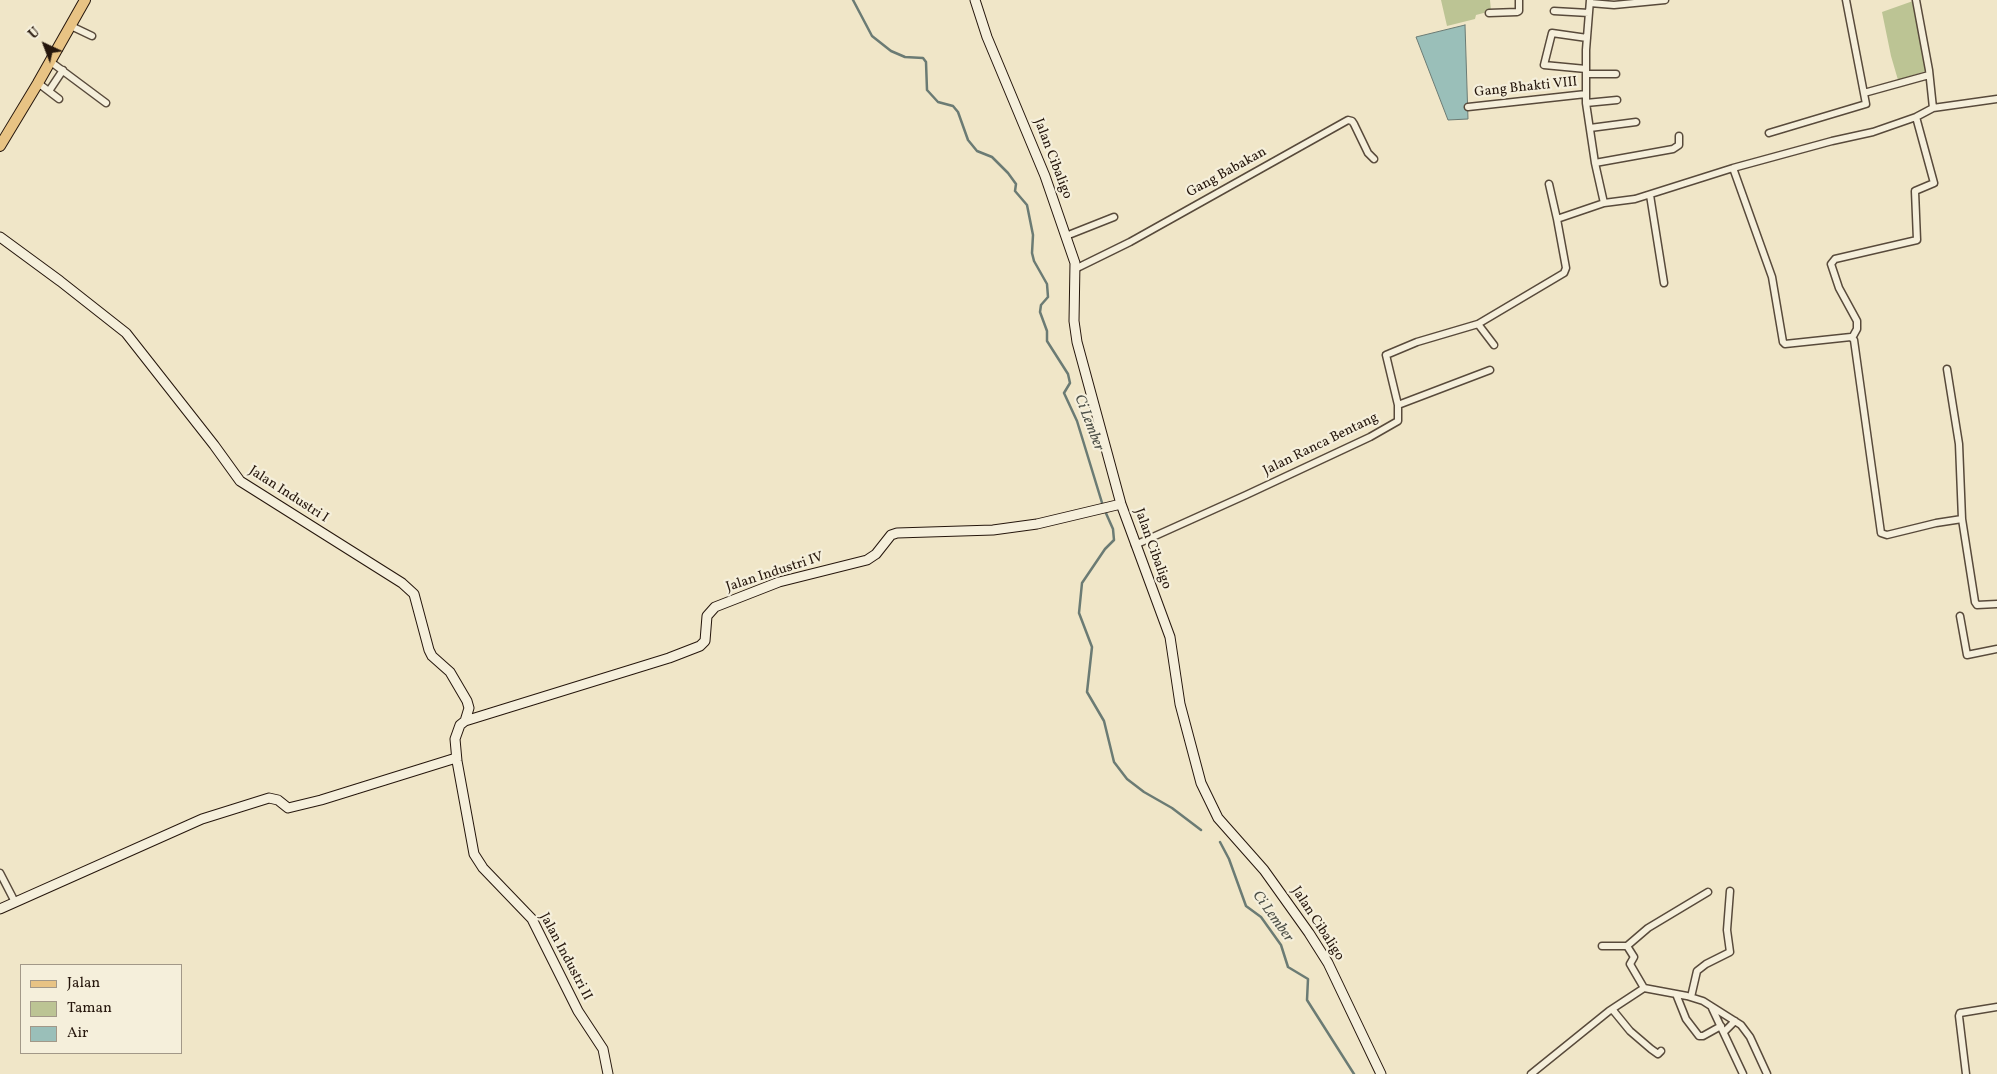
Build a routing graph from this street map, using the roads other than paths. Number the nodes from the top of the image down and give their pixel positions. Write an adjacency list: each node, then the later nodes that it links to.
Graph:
1 (85, 0): 11 (main road)
2 (975, 0): 44 (main road, Jalan Cibaligo)
3 (1519, 0): 9 (street)
4 (1665, 0): 7 (street)
5 (1846, 0): 21 (street)
6 (1916, 0): 18 (street)
7 (1590, 1): 10 (street)
8 (1554, 11): 10 (street)
9 (1489, 13)
10 (1589, 13): 13 (street)
11 (71, 26): 12 (street); 14 (main road)
12 (92, 36)
13 (1587, 38): 16 (street); 16 (street)
14 (51, 62): 15 (street); 19 (main road)
15 (63, 70): 20 (street); 26 (street)
16 (1586, 72): 17 (street); 22 (street)
17 (1616, 74)
18 (1930, 75): 21 (street); 29 (street)
19 (38, 84): 20 (street); 35 (main road)
20 (48, 91): 24 (street)
21 (1864, 93): 33 (street)
22 (1586, 94): 27 (street); 28 (street, Gang Bhakti VIII)
23 (1997, 98): 29 (street)
24 (59, 99)
25 (1616, 100): 27 (street)
26 (106, 103)
27 (1586, 103): 32 (street)
28 (1468, 107)
29 (1933, 108): 30 (street)
30 (1916, 117): 38 (street); 49 (street)
31 (1636, 122): 32 (street)
32 (1590, 128): 37 (street)
33 (1769, 133)
34 (1679, 136): 37 (street)
35 (0, 146)
36 (1374, 159): 46 (street, Gang Babakan)
37 (1595, 163): 41 (street)
38 (1733, 168): 40 (street); 49 (street)
39 (1548, 184): 43 (street)
40 (1650, 195): 41 (street); 47 (street)
41 (1604, 203): 43 (street)
42 (1114, 216): 44 (street)
43 (1557, 219): 48 (street)
44 (1066, 236): 46 (main road, Jalan Cibaligo)
45 (0, 237): 60 (main road, Jalan Industri I)
46 (1075, 269): 54 (main road, Jalan Cibaligo)
47 (1664, 283)
48 (1478, 324): 50 (street); 53 (street)
49 (1852, 338): 55 (street)
50 (1494, 345)
51 (1947, 369): 55 (street)
52 (1490, 370): 53 (street)
53 (1398, 405): 56 (street, Jalan Ranca Bentang)
54 (1121, 504): 56 (main road, Jalan Cibaligo); 60 (main road, Jalan Industri IV)
55 (1962, 519): 57 (street)
56 (1135, 545): 79 (main road, Jalan Cibaligo)
57 (1997, 604)
58 (1960, 616): 59 (street)
59 (1997, 648)
60 (465, 721): 61 (main road, Jalan Industri II)
61 (456, 758): 65 (main road); 78 (main road, Jalan Industri II)
62 (0, 873): 65 (street)
63 (1730, 891): 71 (street)
64 (1708, 892): 68 (street)
65 (15, 902): 66 (main road)
66 (0, 909)
67 (1602, 946): 68 (street)
68 (1627, 946): 69 (street)
69 (1644, 988): 70 (street); 74 (street)
70 (1676, 994): 71 (street); 76 (street)
71 (1691, 997): 72 (street)
72 (1711, 1007): 75 (street); 76 (street)
73 (1997, 1007): 83 (street)
74 (1612, 1009): 77 (street); 80 (street)
75 (1735, 1022): 76 (street); 82 (street)
76 (1722, 1029): 81 (street)
77 (1661, 1052)
78 (608, 1074)
79 (1381, 1074)
80 (1531, 1074)
81 (1744, 1074)
82 (1767, 1074)
83 (1966, 1074)

